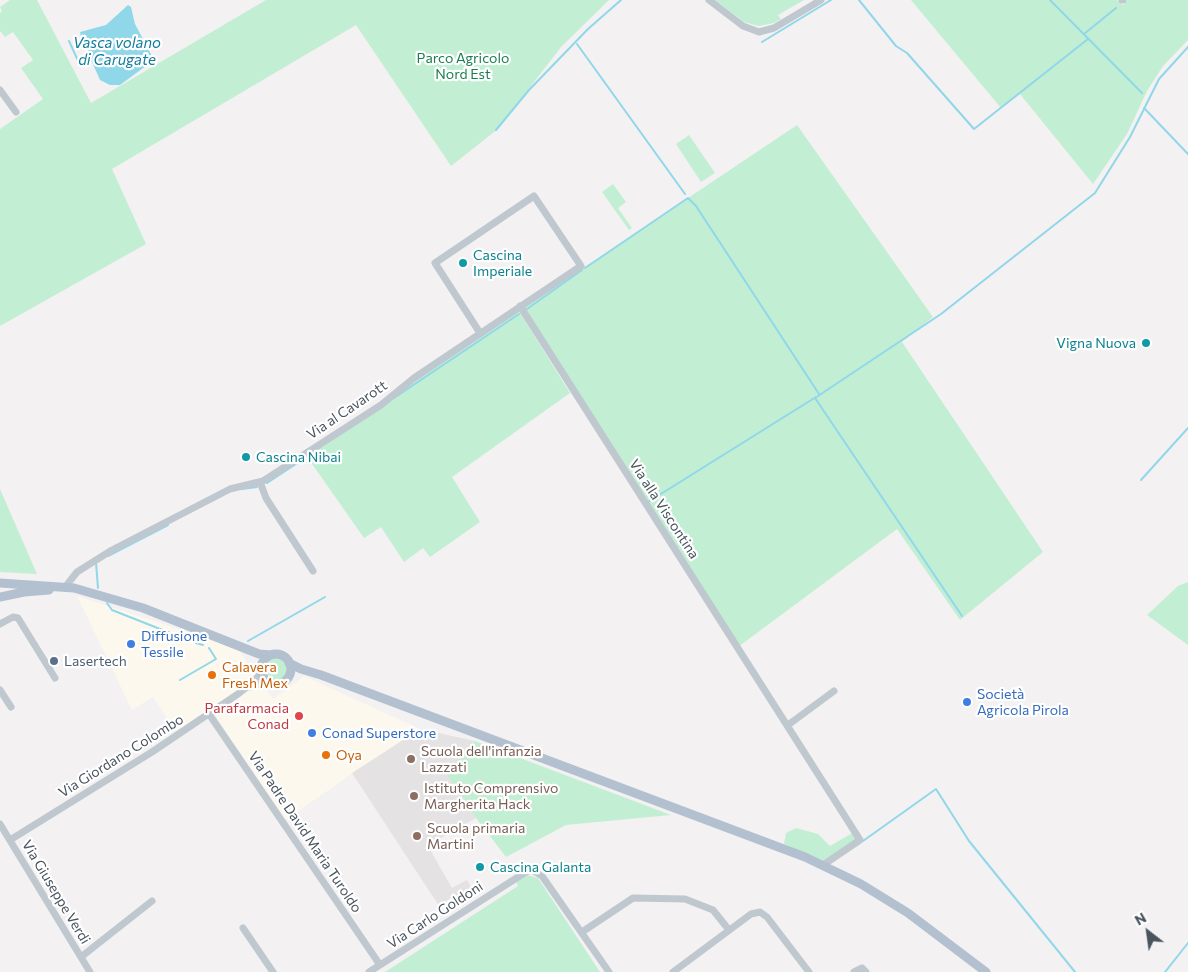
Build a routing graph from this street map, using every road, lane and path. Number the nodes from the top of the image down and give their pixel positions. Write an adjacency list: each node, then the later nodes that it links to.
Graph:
1 (708, 0): 2 (street)
2 (821, 0)
3 (0, 90): 4 (street)
4 (16, 112)
5 (520, 306): 6 (street, Via al Cavarott); 6 (street, Via al Cavarott); 27 (street, Via alla Viscontina)
6 (480, 333): 7 (street, Via al Cavarott)
7 (260, 482): 8 (street); 10 (street, Via al Cavarott)
8 (313, 571)
9 (0, 583): 10 (main road)
10 (66, 586): 11 (main road)
11 (92, 593): 12 (main road); 14 (main road)
12 (0, 597)
13 (0, 624): 19 (street)
14 (234, 642): 15 (main road); 17 (main road)
15 (272, 655): 16 (main road); 17 (main road)
16 (289, 663): 18 (main road); 20 (main road)
17 (261, 671): 21 (main road); 23 (street, Via Giordano Colombo)
18 (321, 674): 20 (main road); 30 (main road)
19 (55, 678)
20 (287, 679): 21 (main road)
21 (268, 682): 23 (street, Via Giordano Colombo)
22 (0, 690): 25 (street)
23 (244, 690): 26 (street, Via Giordano Colombo)
24 (834, 691): 27 (street)
25 (10, 707)
26 (209, 714): 29 (street, Via Giordano Colombo); 36 (street, Via Padre David Maria Turoldo)
27 (788, 725): 30 (street, Via alla Viscontina)
28 (0, 824): 29 (street, Via Giuseppe Verdi)
29 (10, 840): 35 (street, Via Giuseppe Verdi)
30 (823, 865): 45 (main road)
31 (152, 901): 35 (street)
32 (243, 928): 38 (street)
33 (729, 930): 34 (street); 41 (street); 42 (street)
34 (582, 932): 36 (street, Via Carlo Goldoni); 40 (street, Via Carlo Goldoni)
35 (81, 956): 37 (street, Via Giuseppe Verdi)
36 (380, 965): 39 (street, Via Carlo Goldoni)
37 (90, 972)
38 (273, 972)
39 (369, 972)
40 (610, 972)
41 (673, 972)
42 (810, 972)
43 (854, 972): 44 (street)
44 (866, 972)
45 (986, 972)

